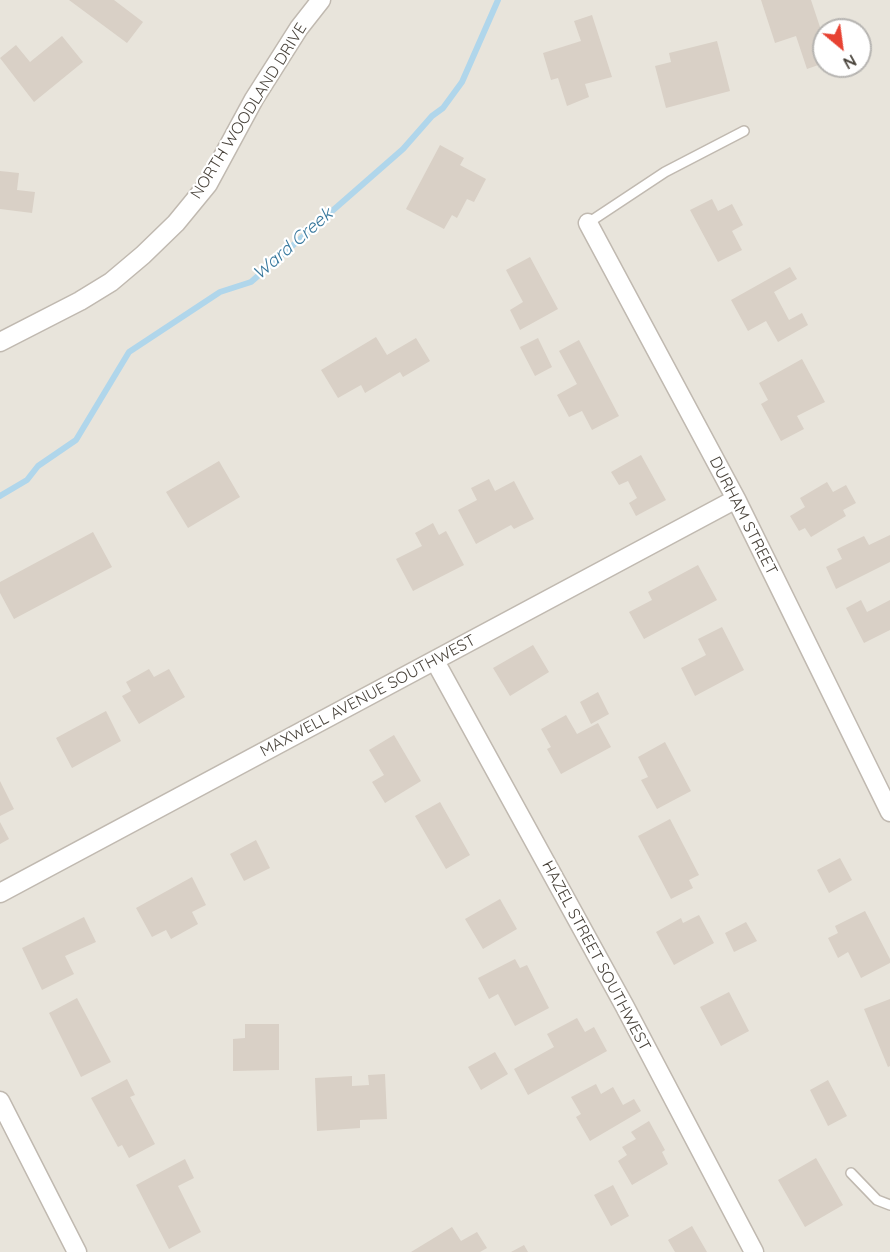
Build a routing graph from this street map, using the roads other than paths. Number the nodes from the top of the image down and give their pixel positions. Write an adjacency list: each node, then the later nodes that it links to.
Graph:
1 (321, 0): 4 (street, NORTH WOODLAND DRIVE)
2 (744, 131): 3 (lane)
3 (588, 223): 5 (street, DURHAM STREET)
4 (3, 339)
5 (736, 499): 6 (street, MAXWELL AVENUE SOUTHWEST); 7 (street, DURHAM STREET)
6 (435, 661): 8 (street, MAXWELL AVENUE SOUTHWEST); 13 (street, HAZEL STREET SOUTHWEST)
7 (890, 813)
8 (0, 893)
9 (0, 1101): 12 (street)
10 (851, 1173): 11 (lane)
11 (890, 1206)
12 (77, 1252)
13 (754, 1252)

